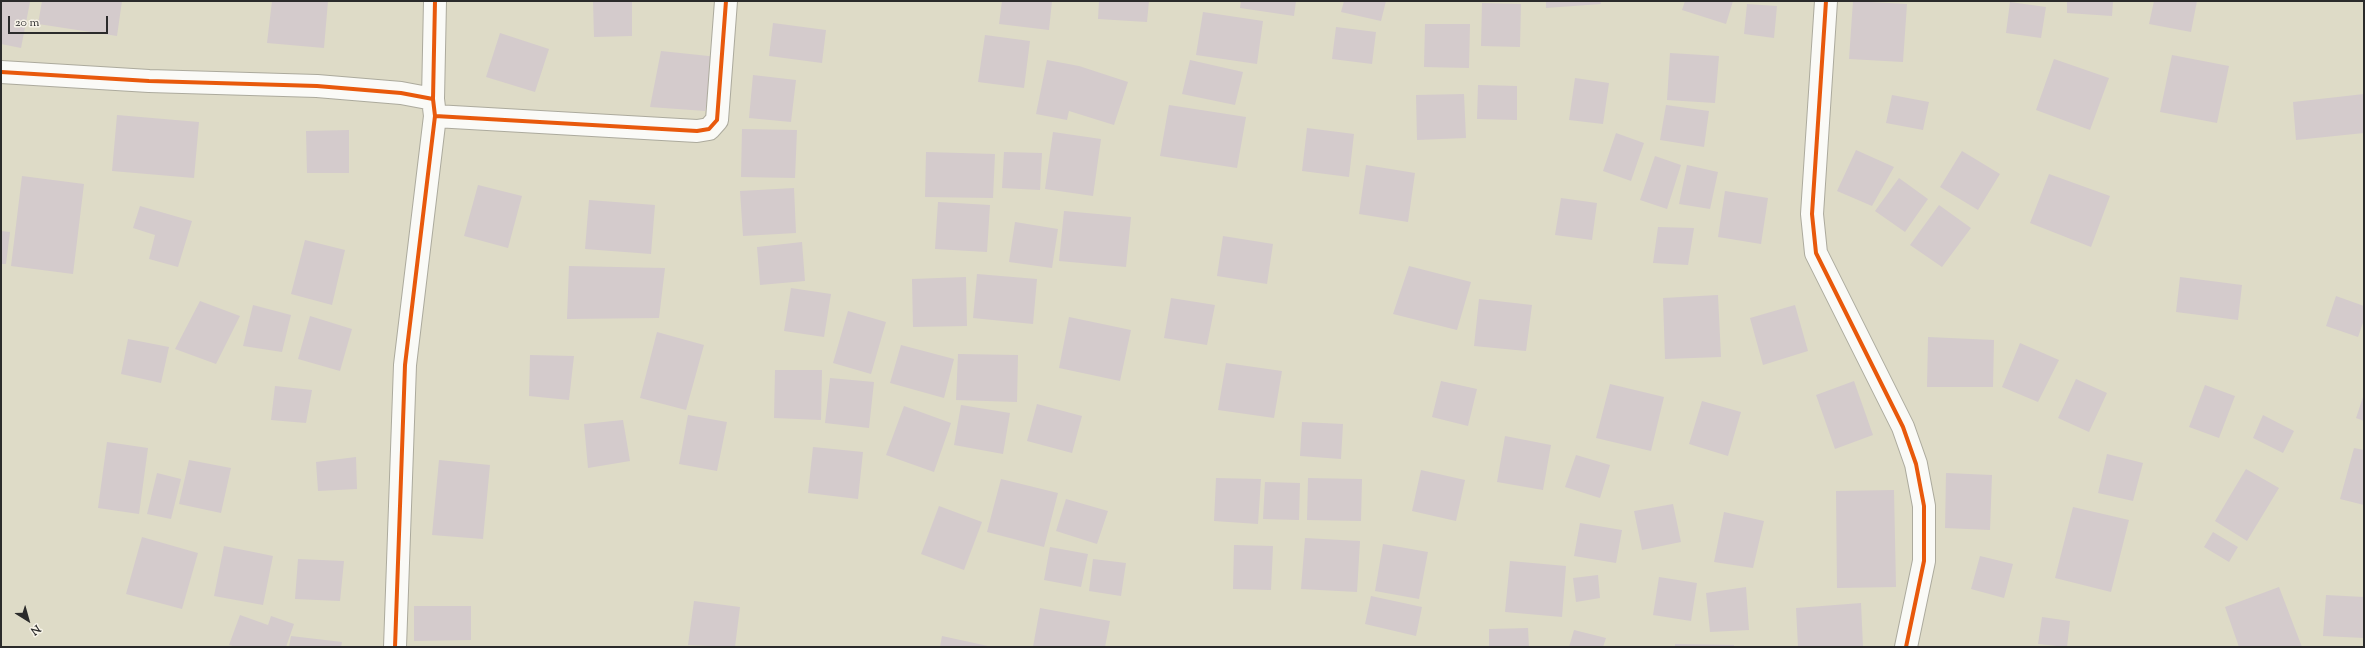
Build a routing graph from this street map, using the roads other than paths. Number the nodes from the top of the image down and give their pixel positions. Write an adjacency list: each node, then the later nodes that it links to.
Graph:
1 (435, 1): 5 (street)
2 (726, 1): 5 (street)
3 (1826, 1): 7 (street)
4 (1, 72): 5 (street)
5 (434, 107): 6 (street)
6 (395, 647)
7 (1906, 647)

